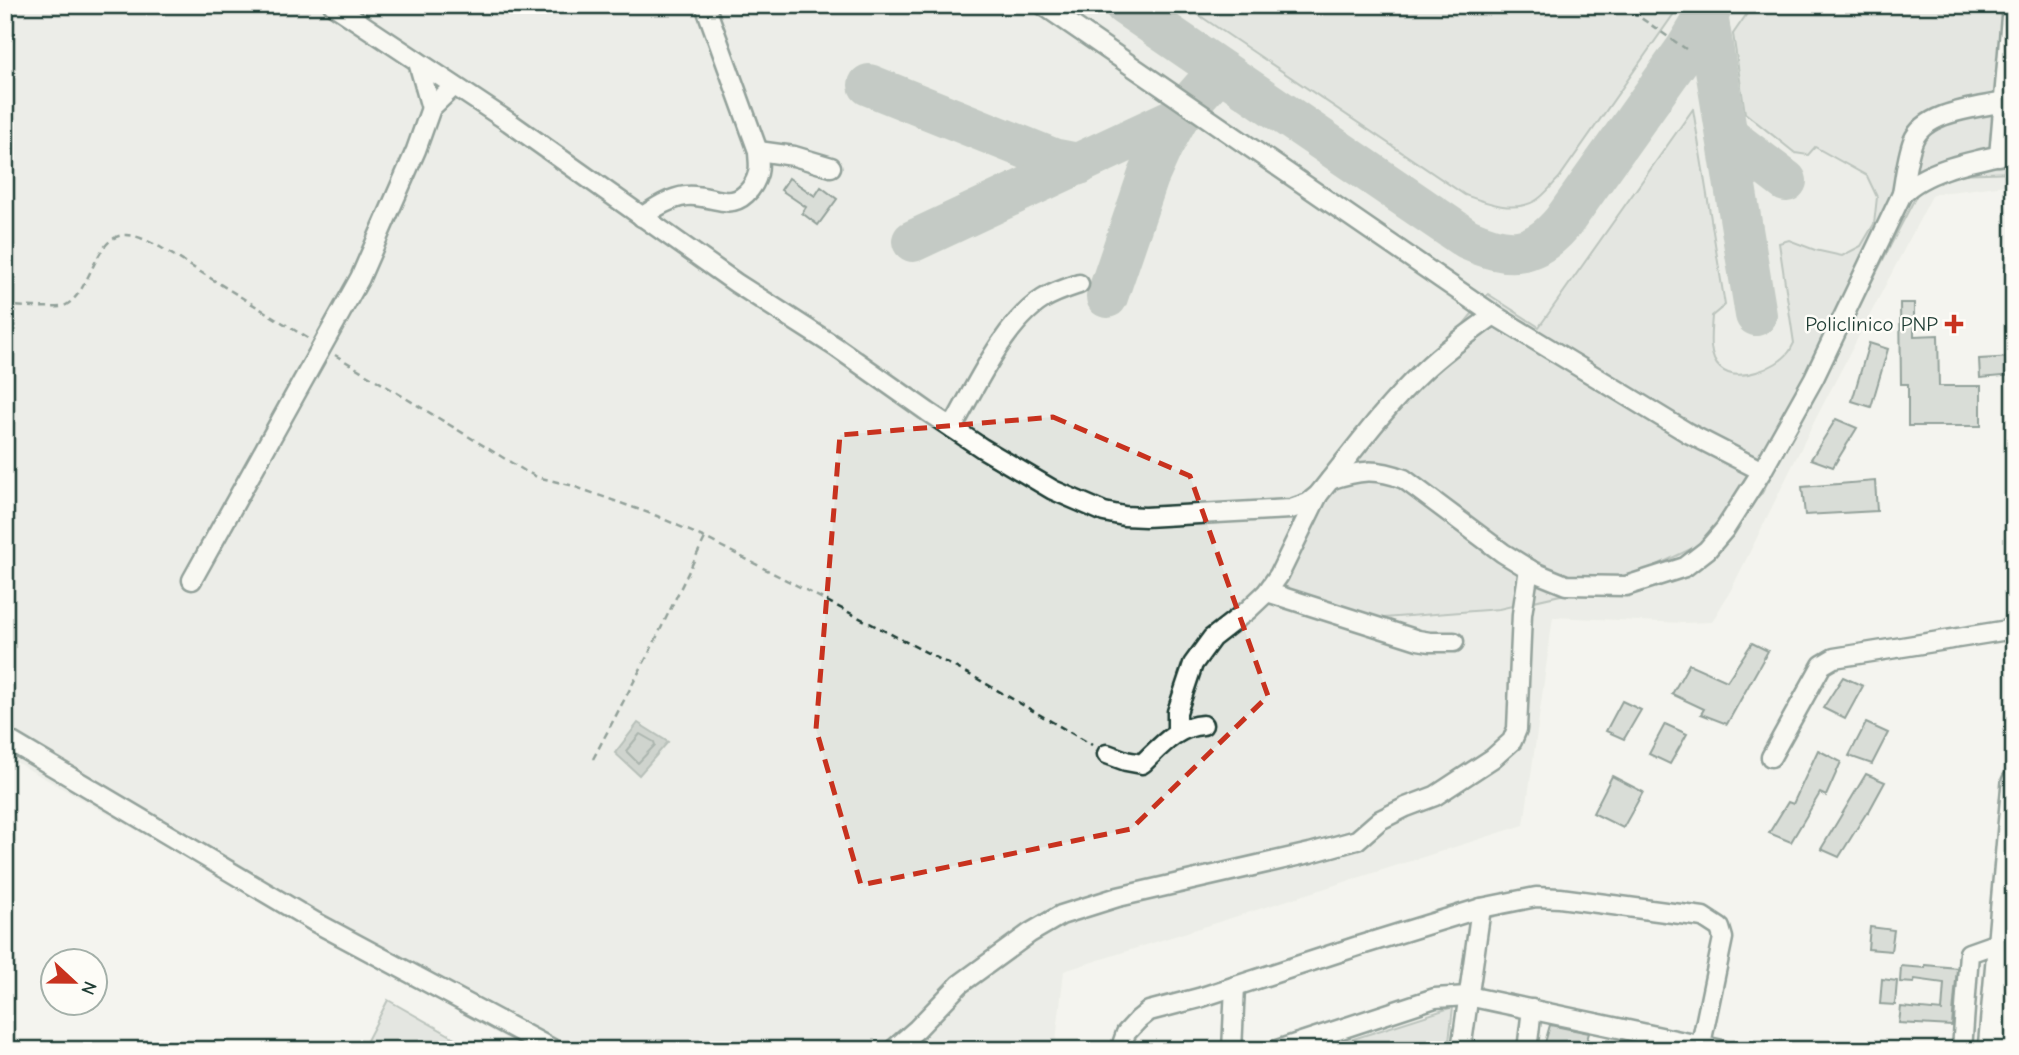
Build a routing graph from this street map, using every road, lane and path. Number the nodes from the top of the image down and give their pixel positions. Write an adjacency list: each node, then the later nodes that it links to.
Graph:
1 (333, 5): 7 (street)
2 (705, 5): 11 (street)
3 (1043, 5): 18 (street)
4 (1622, 5): 6 (path)
5 (2012, 5): 9 (street)
6 (1686, 49)
7 (418, 62): 8 (street); 10 (street)
8 (454, 86): 10 (street); 15 (street)
9 (2004, 102): 12 (street); 14 (street)
10 (431, 107): 19 (street)
11 (758, 151): 13 (street); 15 (street)
12 (2007, 154): 14 (street)
13 (831, 167)
14 (1902, 194): 21 (street)
15 (642, 217): 20 (street)
16 (1079, 284): 20 (street)
17 (5, 306): 19 (path)
18 (1494, 315): 21 (street); 22 (street)
19 (321, 346): 23 (path); 25 (street)
20 (952, 428): 22 (street)
21 (1762, 471): 24 (street)
22 (1324, 488): 24 (street); 26 (street)
23 (705, 538): 32 (path); 34 (path)
24 (1529, 569): 44 (street)
25 (192, 580)
26 (1267, 592): 28 (street); 30 (street)
27 (2014, 629): 33 (street)
28 (1454, 642)
29 (1203, 725): 30 (street)
30 (1177, 733): 32 (street)
31 (5, 738): 43 (street)
32 (1107, 754)
33 (1771, 757)
34 (593, 760)
35 (2014, 782): 37 (main road)
36 (1481, 908): 38 (street); 40 (street); 42 (street)
37 (2007, 939): 51 (street); 52 (main road)
38 (1235, 986): 45 (street); 46 (street)
39 (2014, 992): 53 (main road)
40 (1468, 996): 41 (street); 47 (street); 48 (street)
41 (1532, 1009): 42 (street); 49 (street)
42 (1701, 1044): 50 (street)
43 (554, 1050)
44 (893, 1050)
45 (1120, 1050)
46 (1232, 1050)
47 (1277, 1050)
48 (1461, 1050)
49 (1527, 1050)
50 (1722, 1050)
51 (1962, 1050)
52 (1990, 1050)
53 (2008, 1050)

